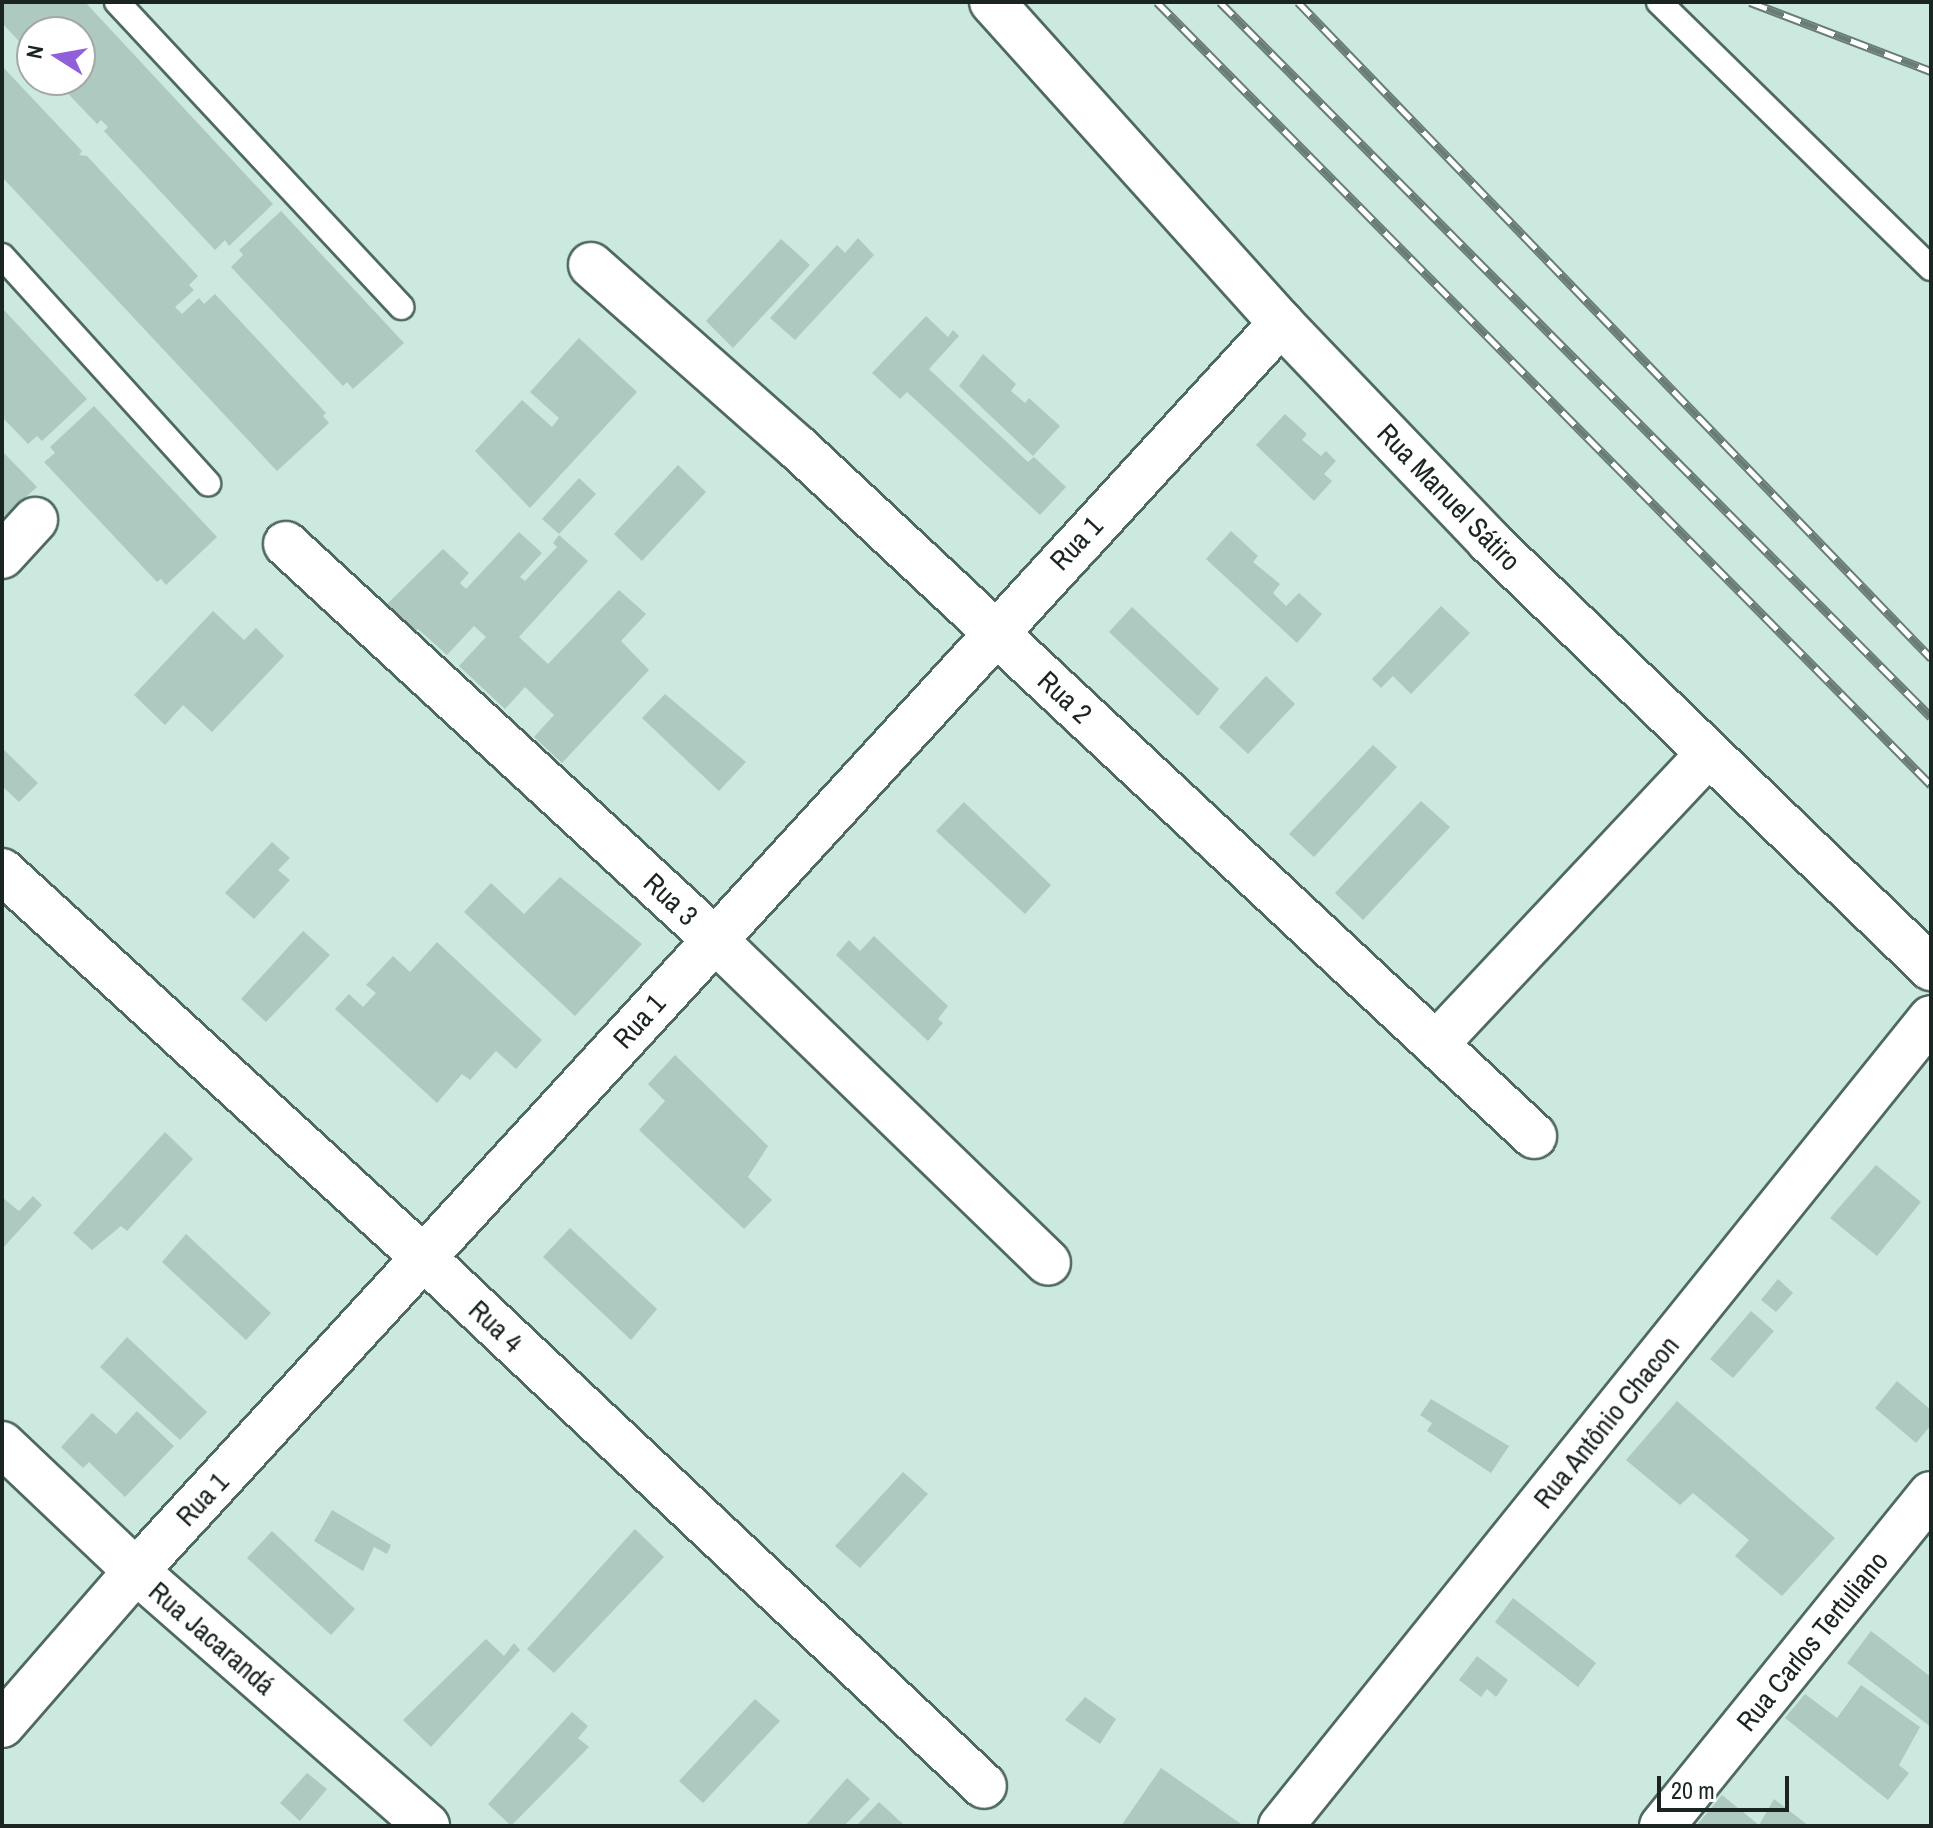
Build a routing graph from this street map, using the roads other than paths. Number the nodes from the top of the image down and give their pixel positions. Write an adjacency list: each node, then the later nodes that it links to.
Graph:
1 (117, 2): 7 (lane)
2 (992, 2): 8 (street, Rua Manuel Sátiro)
3 (1659, 2): 6 (lane)
4 (2, 256): 9 (lane)
5 (591, 265): 13 (street, Rua 2)
6 (1931, 268)
7 (401, 307)
8 (1281, 323): 13 (street, Rua 1); 14 (street, Rua Manuel Sátiro)
9 (208, 483)
10 (35, 520): 12 (street)
11 (286, 544): 16 (street, Rua 3)
12 (2, 556)
13 (994, 631): 16 (street, Rua 1); 19 (street, Rua 2)
14 (1708, 754): 17 (street, Rua Manuel Sátiro); 19 (street)
15 (2, 871): 21 (street, Rua 4)
16 (714, 939): 21 (street, Rua 1); 22 (street, Rua 3)
17 (1931, 968)
18 (1931, 1018): 29 (street, Rua Antônio Chacon)
19 (1436, 1044): 20 (street, Rua 2)
20 (1534, 1136)
21 (425, 1259): 25 (street, Rua 1); 27 (street, Rua 4)
22 (1048, 1263)
23 (2, 1444): 25 (street, Rua Jacarandá)
24 (1931, 1494): 30 (street, Rua Carlos Tertuliano)
25 (136, 1571): 26 (street, Rua 1); 28 (street, Rua Jacarandá)
26 (2, 1725)
27 (984, 1786)
28 (427, 1826)
29 (1281, 1826)
30 (1662, 1826)

